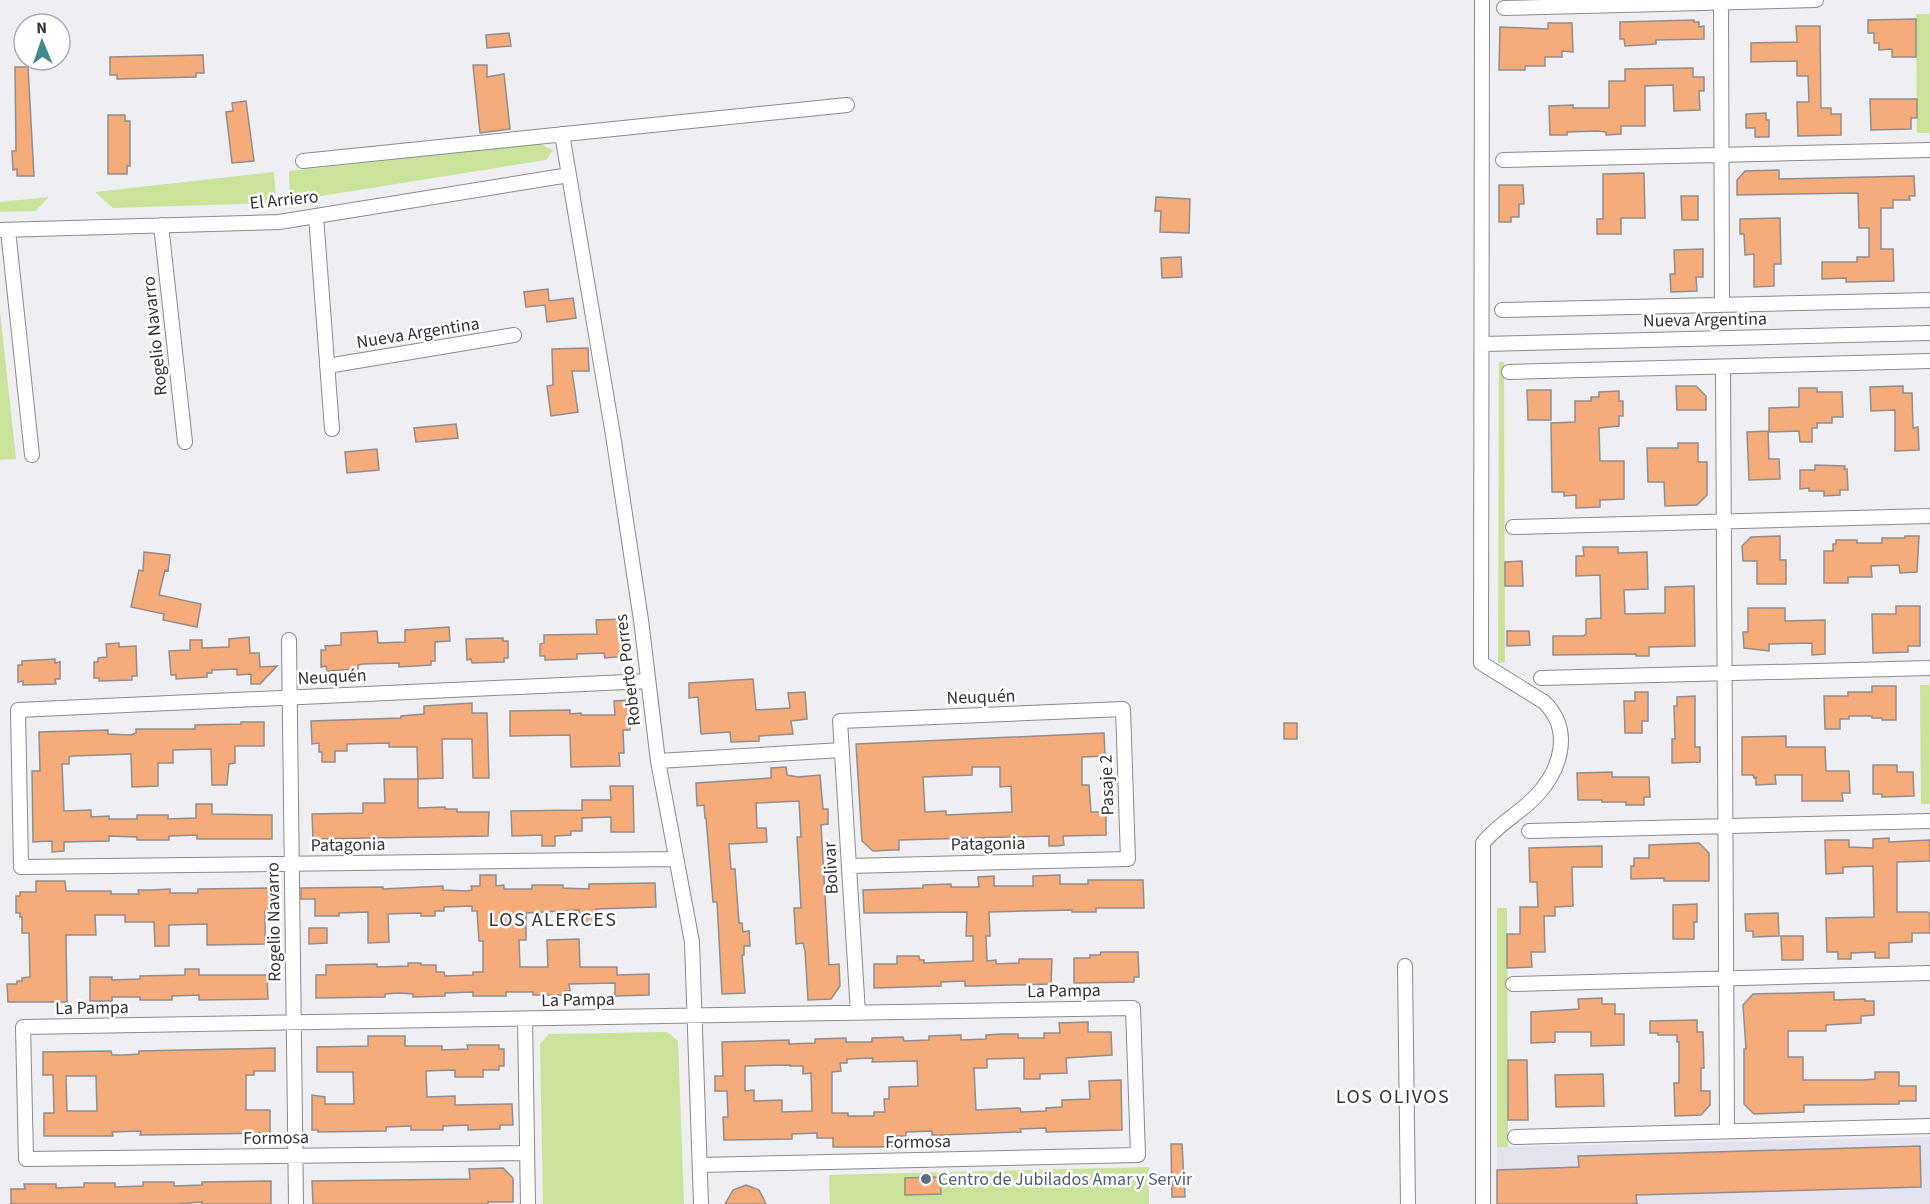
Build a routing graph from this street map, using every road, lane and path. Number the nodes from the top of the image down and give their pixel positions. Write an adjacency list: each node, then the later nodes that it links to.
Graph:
1 (1482, 0): 20 (street)
2 (1816, 0): 3 (street)
3 (1720, 1): 4 (street); 8 (street)
4 (1504, 8)
5 (847, 105): 6 (street)
6 (562, 134): 10 (street); 11 (street, Roberto Porres)
7 (1930, 150): 8 (street)
8 (1721, 155): 9 (street); 16 (street)
9 (1503, 160)
10 (303, 161)
11 (569, 175): 12 (street, El Arriero); 35 (street, Roberto Porres)
12 (316, 216): 13 (street, El Arriero); 22 (street)
13 (161, 225): 14 (street, El Arriero); 26 (street, Rogelio Navarro)
14 (4, 230): 27 (street)
15 (1930, 300): 16 (street)
16 (1722, 305): 17 (street)
17 (1502, 310)
18 (1930, 333): 20 (street, Nueva Argentina)
19 (514, 335): 22 (street, Nueva Argentina)
20 (1482, 344): 69 (street)
21 (1930, 361): 23 (street)
22 (327, 366): 25 (street)
23 (1723, 367): 24 (street); 29 (street)
24 (1509, 372)
25 (332, 429)
26 (185, 442)
27 (32, 455)
28 (1930, 516): 29 (street)
29 (1724, 521): 30 (street); 33 (street)
30 (1513, 526)
31 (289, 640): 36 (street, Rogelio Navarro)
32 (1930, 668): 33 (street)
33 (1725, 674): 34 (street); 42 (street)
34 (1541, 678)
35 (648, 681): 36 (street, Neuquén); 40 (street, Roberto Porres)
36 (289, 697): 46 (street, Rogelio Navarro); 48 (street, Neuquén)
37 (1123, 709): 38 (street, Neuquén); 45 (street, Pasaje 2)
38 (840, 721): 39 (street, Bolivar)
39 (842, 750): 40 (street); 47 (street, Bolivar)
40 (658, 761): 44 (street, Roberto Porres)
41 (1930, 821): 42 (street)
42 (1726, 826): 43 (street); 51 (street)
43 (1529, 831)
44 (676, 859): 46 (street, Patagonia); 54 (street, Roberto Porres)
45 (1128, 859): 47 (street, Patagonia)
46 (291, 864): 48 (street, Patagonia); 56 (street, Rogelio Navarro)
47 (849, 866): 53 (street, Bolivar)
48 (21, 867)
49 (1405, 966): 68 (street)
50 (1930, 973): 51 (street)
51 (1726, 978): 52 (street); 58 (street)
52 (1513, 984)
53 (858, 1013): 54 (street, La Pampa); 61 (street, La Pampa)
54 (695, 1016): 55 (street, La Pampa); 64 (street, Roberto Porres)
55 (525, 1018): 56 (street, La Pampa); 60 (street)
56 (294, 1022): 62 (street, Rogelio Navarro); 63 (street, La Pampa)
57 (1930, 1126): 58 (street)
58 (1727, 1131): 59 (street)
59 (1515, 1137)
60 (527, 1153): 62 (street, Formosa); 66 (street)
61 (1138, 1155): 64 (street, Formosa)
62 (295, 1156): 63 (street, Formosa); 65 (street, Rogelio Navarro)
63 (26, 1160)
64 (699, 1165): 67 (street, Roberto Porres)
65 (296, 1204)
66 (528, 1204)
67 (701, 1204)
68 (1408, 1204)
69 (1484, 1204)

